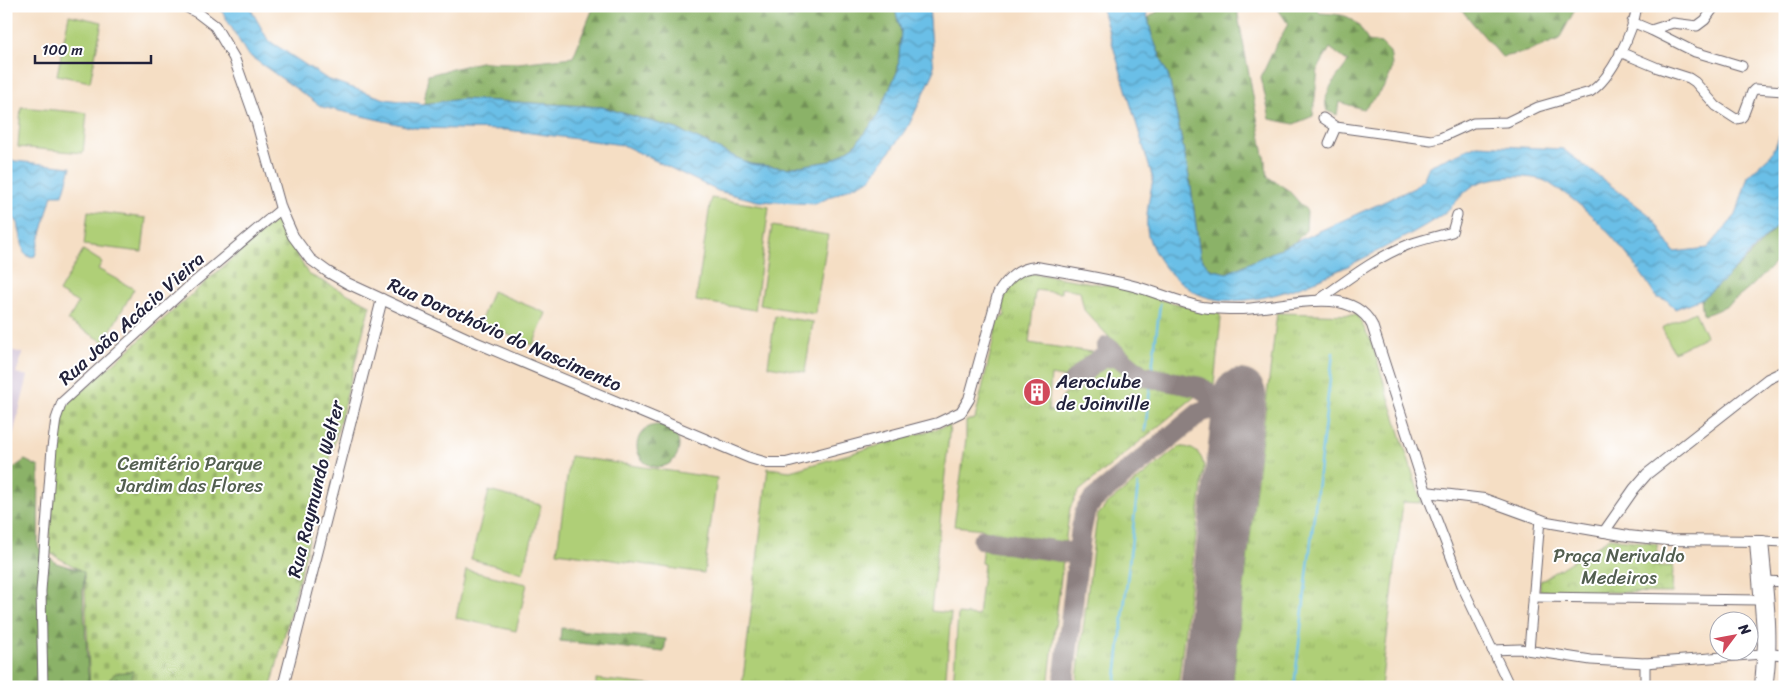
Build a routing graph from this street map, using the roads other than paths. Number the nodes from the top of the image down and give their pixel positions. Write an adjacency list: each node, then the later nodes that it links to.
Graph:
1 (185, 6): 12 (street, Rua Dorothóvio do Nascimento)
2 (1636, 6): 4 (street)
3 (1715, 6): 5 (street)
4 (1632, 22): 5 (street); 6 (street)
5 (1651, 30): 7 (street)
6 (1620, 52): 8 (street); 10 (street)
7 (1742, 66)
8 (1784, 91)
9 (1323, 118): 10 (street)
10 (1336, 127): 11 (street)
11 (1329, 143)
12 (281, 209): 14 (street, Rua Dorothóvio do Nascimento); 31 (street, Rua João Acácio Vieira)
13 (1457, 215): 15 (street)
14 (382, 299): 15 (street, Rua Dorothóvio do Nascimento); 32 (street, Rua Raymundo Welter)
15 (1317, 301): 17 (street)
16 (1785, 371): 19 (street)
17 (1426, 492): 18 (street); 26 (street)
18 (1540, 519): 19 (street); 24 (street)
19 (1604, 532): 20 (street)
20 (1759, 541): 21 (street); 22 (street); 25 (street)
21 (1785, 542)
22 (1766, 581): 23 (street); 28 (street)
23 (1785, 582)
24 (1533, 597): 25 (street); 27 (street)
25 (1760, 600): 28 (street)
26 (1492, 650): 27 (street); 33 (street)
27 (1529, 650): 30 (street)
28 (1766, 654): 29 (street); 30 (street); 35 (street); 36 (street)
29 (1785, 655)
30 (1644, 663): 34 (street)
31 (43, 687)
32 (283, 687)
33 (1510, 687)
34 (1645, 687)
35 (1760, 687)
36 (1768, 687)

